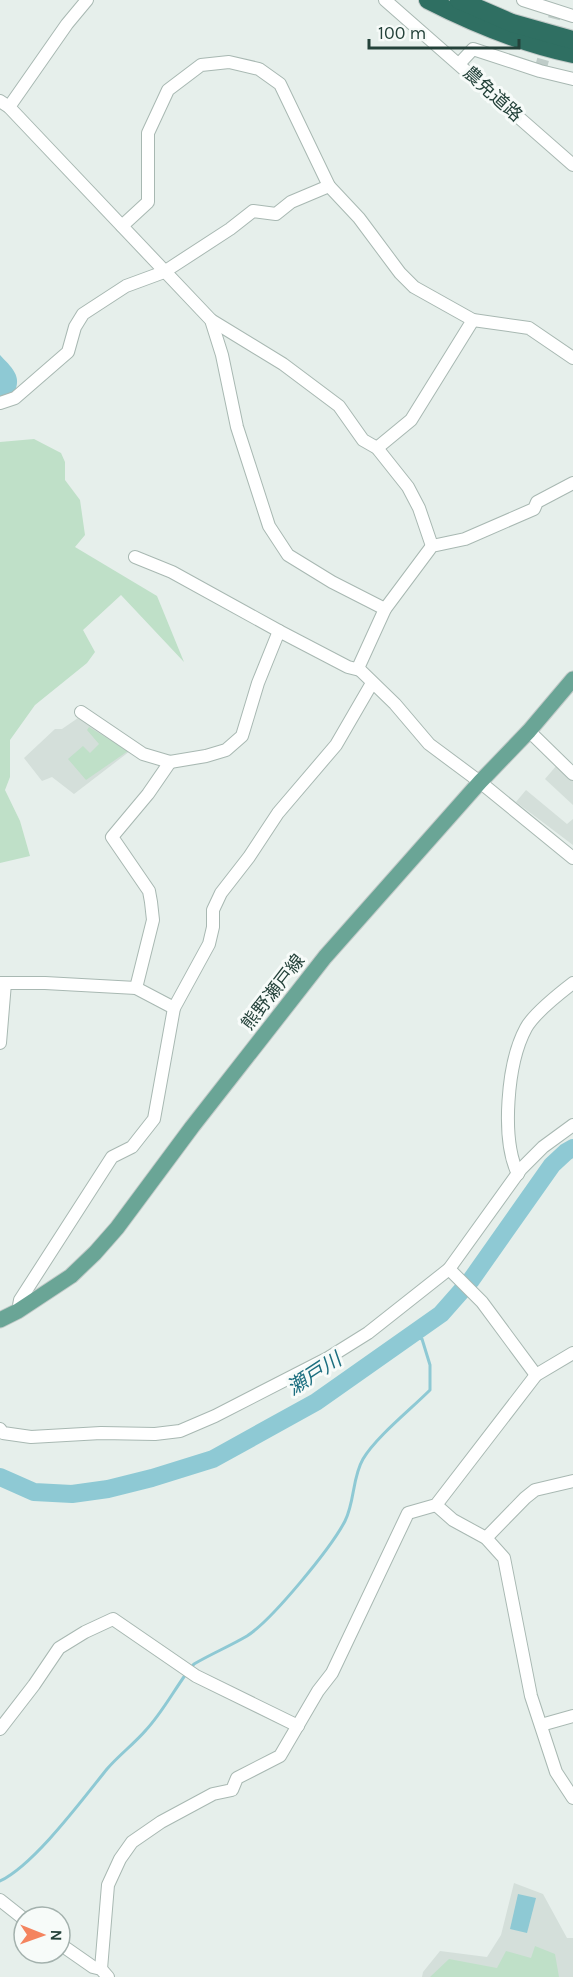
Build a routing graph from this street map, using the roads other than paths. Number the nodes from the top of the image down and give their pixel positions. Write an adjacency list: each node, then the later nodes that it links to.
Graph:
1 (87, 0): 11 (street)
2 (385, 0): 9 (street, 農免道路)
3 (428, 0): 8 (highway)
4 (459, 0): 7 (highway)
5 (523, 0): 6 (street)
6 (573, 16)
7 (573, 40)
8 (573, 54)
9 (459, 64): 10 (street); 12 (street, 農免道路)
10 (573, 79)
11 (5, 104): 14 (street)
12 (573, 165)
13 (328, 186): 14 (street); 15 (street); 17 (street)
14 (122, 226): 15 (street)
15 (164, 272): 16 (street); 19 (street)
16 (211, 320): 20 (street); 24 (street)
17 (473, 320): 18 (street); 20 (street)
18 (573, 358)
19 (0, 403)
20 (377, 448): 22 (street)
21 (573, 483): 22 (street)
22 (432, 546): 24 (street)
23 (135, 556): 25 (street)
24 (385, 609): 26 (street)
25 (279, 631): 26 (street); 31 (street)
26 (360, 670): 28 (street)
27 (573, 679): 30 (main road, 熊野瀬戸線)
28 (372, 683): 33 (street); 38 (street)
29 (81, 712): 31 (street)
30 (529, 731): 32 (street); 33 (main road, 熊野瀬戸線)
31 (170, 762): 37 (street)
32 (573, 774)
33 (480, 782): 34 (street); 43 (main road, 熊野瀬戸線)
34 (573, 858)
35 (2, 983): 37 (street); 39 (street)
36 (573, 983): 41 (street)
37 (136, 988): 38 (street)
38 (174, 1008): 43 (street)
39 (0, 1043)
40 (573, 1125): 41 (street)
41 (518, 1174): 42 (street)
42 (450, 1270): 46 (street); 47 (street)
43 (18, 1311): 44 (main road, 熊野瀬戸線)
44 (0, 1320)
45 (573, 1353): 46 (street)
46 (536, 1375): 49 (street)
47 (0, 1429)
48 (573, 1481): 50 (street)
49 (436, 1505): 50 (street); 53 (street)
50 (486, 1538): 52 (street)
51 (573, 1716): 52 (street)
52 (542, 1725): 55 (street)
53 (298, 1726): 54 (street); 59 (street)
54 (0, 1729)
55 (573, 1798)
56 (0, 1900): 57 (street)
57 (12, 1910)
58 (72, 1952): 59 (street)
59 (105, 1973)

